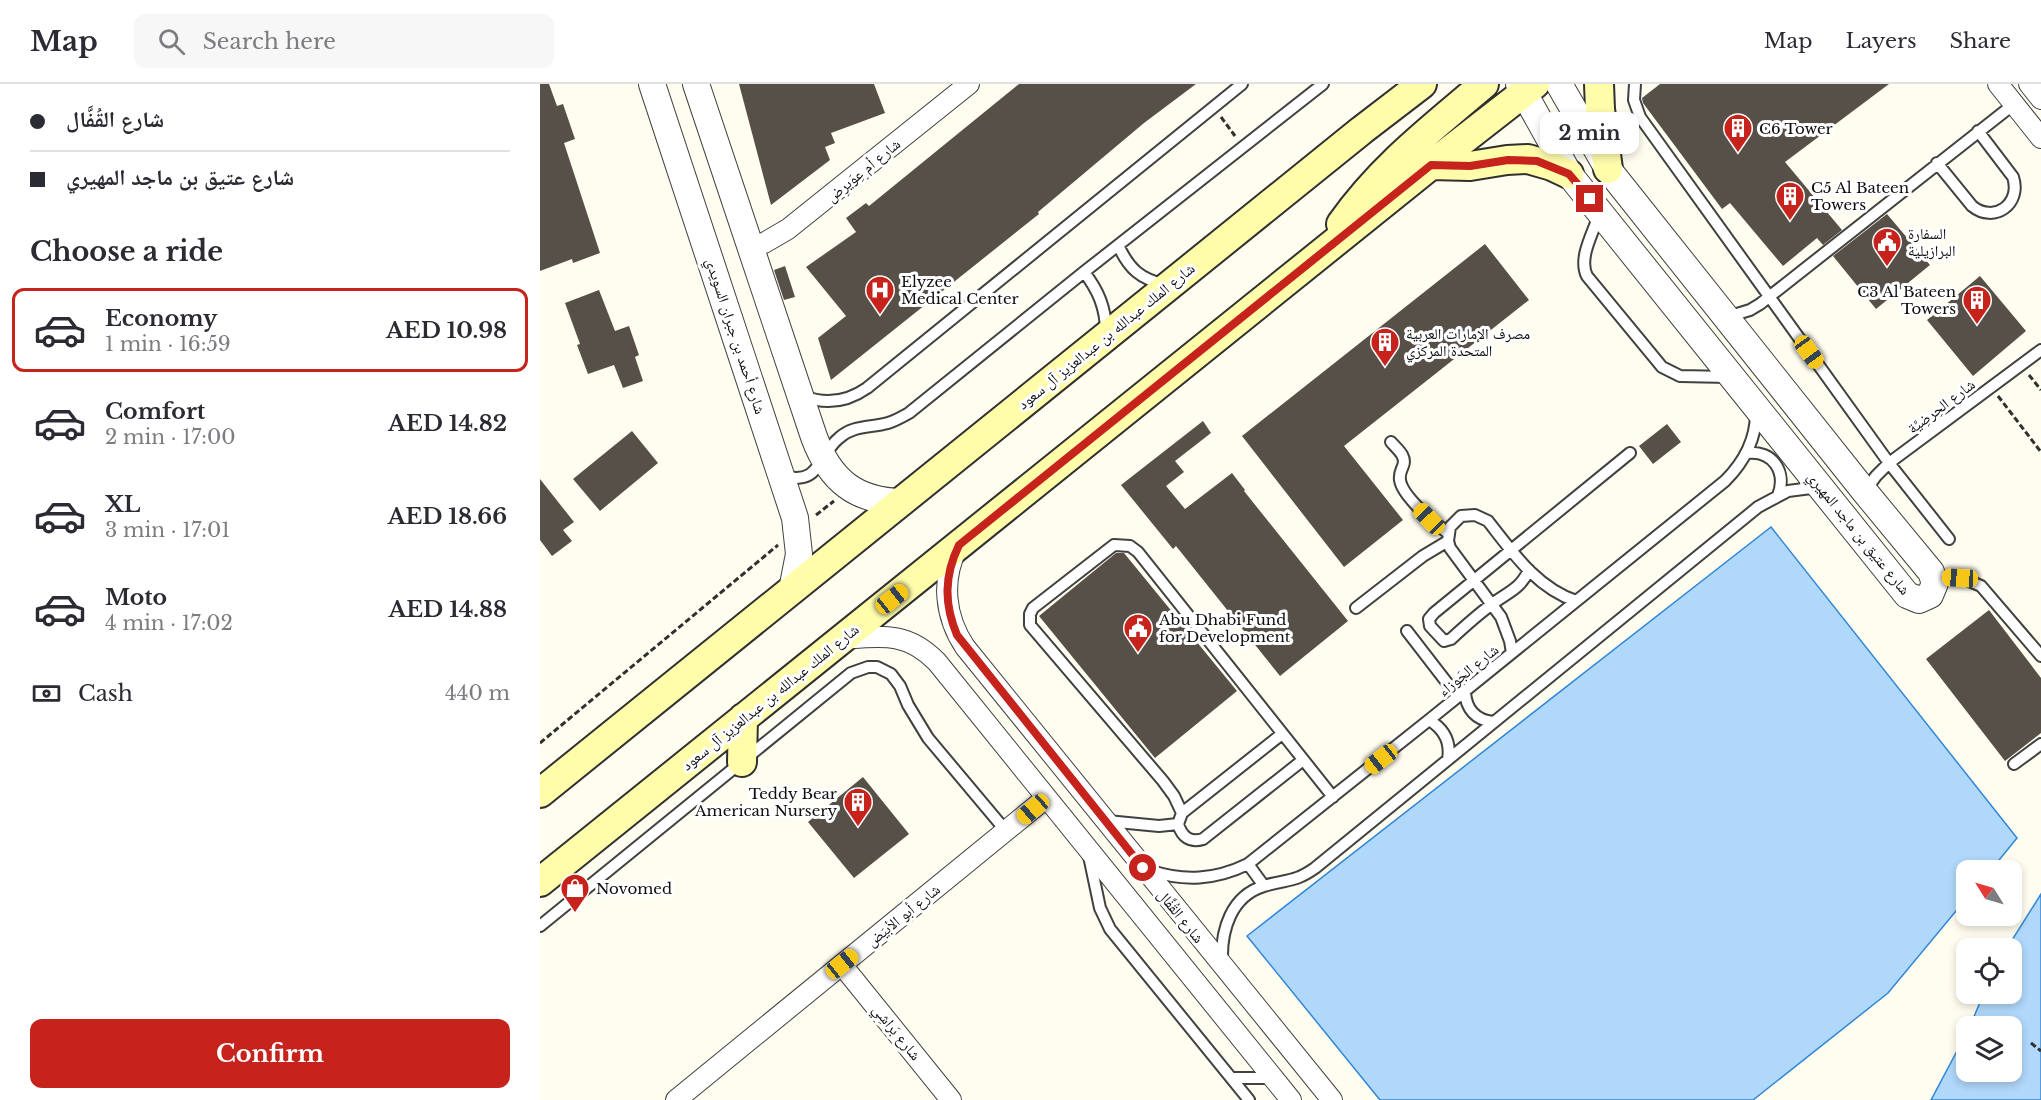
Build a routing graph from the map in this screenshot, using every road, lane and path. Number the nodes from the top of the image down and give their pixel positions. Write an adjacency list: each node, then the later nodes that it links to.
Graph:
1 (652, 84): 46 (street, شارع أحمد بن جبران السويدي)
2 (696, 84): 26 (street)
3 (969, 84): 26 (street, شارع أم عِوَيرِض)
4 (1242, 84): 16 (lane)
5 (1323, 84): 19 (lane)
6 (1484, 84): 27 (main road)
7 (1559, 84): 22 (street, شارع عتيق بن ماجد المهيري)
8 (1599, 84): 22 (main road)
9 (1635, 84): 30 (lane)
10 (1998, 84): 15 (street)
11 (2029, 84): 14 (street)
12 (1525, 86): 21 (main road, شارع الملك عبدالله بن عبدالعزيز آل سعود); 23 (street, شارع عتيق بن ماجد المهيري)
13 (1416, 87): 29 (main road, شارع الملك عبدالله بن عبدالعزيز آل سعود)
14 (2041, 99)
15 (2014, 104): 17 (lane); 18 (street)
16 (1214, 107): 19 (path); 38 (lane)
17 (1978, 131): 20 (lane); 20 (lane)
18 (2041, 138)
19 (1244, 147): 25 (lane)
20 (1937, 163): 30 (lane)
21 (1431, 165): 23 (main road); 27 (main road, شارع الملك عبدالله بن عبدالعزيز آل سعود)
22 (1608, 169): 31 (street, شارع عتيق بن ماجد المهيري)
23 (1569, 174): 24 (street, شارع عتيق بن ماجد المهيري)
24 (1600, 212): 35 (street, شارع عتيق بن ماجد المهيري); 35 (lane)
25 (1118, 246): 28 (lane); 29 (lane)
26 (751, 248): 38 (street)
27 (1326, 249): 55 (main road, شارع الملك عبدالله بن عبدالعزيز آل سعود)
28 (1084, 272): 32 (lane); 44 (lane)
29 (1169, 286): 32 (main road, شارع الملك عبدالله بن عبدالعزيز آل سعود)
30 (1770, 297): 31 (lane); 45 (lane)
31 (1727, 317): 49 (street, شارع عتيق بن ماجد المهيري)
32 (1106, 337): 51 (main road, شارع الملك عبدالله بن عبدالعزيز آل سعود)
33 (2041, 350): 34 (lane, شارع الحِرضِيَّة)
34 (2021, 365): 36 (lane, شارع الحِرضِيَّة); 37 (path)
35 (1733, 377): 39 (street, شارع عتيق بن ماجد المهيري)
36 (1991, 387): 41 (path); 45 (lane, شارع الحِرضِيَّة)
37 (2041, 390)
38 (801, 396): 44 (street)
39 (1756, 406): 43 (lane, شارع الجَوزاء); 47 (street, شارع عتيق بن ماجد المهيري)
40 (1391, 442): 53 (lane)
41 (2041, 452)
42 (1630, 453): 56 (lane)
43 (1747, 453): 50 (lane); 61 (lane, شارع الجَوزاء)
44 (823, 459): 46 (lane); 48 (street)
45 (1889, 463): 49 (lane, شارع الحِرضِيَّة); 54 (lane)
46 (782, 476): 52 (street, شارع أحمد بن جبران السويدي)
47 (1821, 487): 50 (lane); 58 (street, شارع عتيق بن ماجد المهيري)
48 (850, 489): 51 (street); 52 (path)
49 (1865, 492): 58 (street, شارع عتيق بن ماجد المهيري)
50 (1778, 496): 73 (lane)
51 (902, 501): 60 (main road, شارع الملك عبدالله بن عبدالعزيز آل سعود)
52 (797, 529): 60 (street, شارع أحمد بن جبران السويدي); 75 (path)
53 (1448, 537): 56 (lane); 59 (lane); 63 (lane)
54 (1948, 540)
55 (959, 545): 65 (main road, شارع الملك عبدالله بن عبدالعزيز آل سعود); 67 (street, شارع القُفَّال)
56 (1513, 551): 57 (lane); 59 (lane)
57 (1529, 570): 61 (lane); 62 (lane)
58 (1935, 577): 68 (lane)
59 (1475, 580): 62 (lane); 62 (lane)
60 (792, 590): 81 (main road, شارع الملك عبدالله بن عبدالعزيز آل سعود)
61 (1576, 601): 66 (lane, شارع الجَوزاء)
62 (1492, 603): 66 (lane)
63 (1356, 608)
64 (1407, 631): 70 (lane)
65 (842, 639): 69 (street, شارع القُفَّال); 71 (main road, شارع الملك عبدالله بن عبدالعزيز آل سعود)
66 (1512, 653): 70 (lane, شارع الجَوزاء)
67 (971, 654): 69 (street); 85 (street, شارع القُفَّال)
68 (2041, 656)
69 (942, 669): 83 (street, شارع القُفَّال)
70 (1461, 694): 72 (lane, شارع الجَوزاء); 73 (lane)
71 (743, 718): 79 (main road); 90 (main road, شارع الملك عبدالله بن عبدالعزيز آل سعود)
72 (1429, 720): 77 (lane); 82 (lane, شارع الجَوزاء)
73 (1493, 722): 77 (lane)
74 (1282, 734): 78 (lane); 84 (lane); 84 (lane)
75 (540, 743)
76 (2041, 744): 80 (lane)
77 (1448, 759): 91 (lane)
78 (1303, 760): 82 (lane); 84 (lane)
79 (742, 762): 86 (lane); 92 (lane)
80 (2014, 764)
81 (546, 783)
82 (1333, 797): 88 (lane, شارع الجَوزاء)
83 (1046, 798): 86 (street, شارع أبو الأبيَض); 87 (street, شارع القُفَّال)
84 (1180, 819): 85 (lane)
85 (1105, 820): 89 (street, شارع القُفَّال)
86 (1006, 831): 93 (street, شارع أبو الأبيَض)
87 (1088, 850): 97 (lane); 98 (street, شارع القُفَّال)
88 (1248, 864): 89 (lane, شارع الجَوزاء); 91 (lane)
89 (1143, 868): 94 (street, شارع القُفَّال)
90 (540, 882)
91 (1264, 886): 94 (lane)
92 (540, 927)
93 (842, 964): 99 (street, شارع أبو الأبيَض); 100 (street, شارع بَراشِي)
94 (1223, 967): 103 (street, شارع القُفَّال)
95 (2031, 1043): 96 (path)
96 (2041, 1050)
97 (1231, 1078): 98 (lane); 101 (lane)
98 (1274, 1078): 102 (street, شارع القُفَّال)
99 (676, 1100)
100 (951, 1100)
101 (1249, 1100)
102 (1291, 1100)
103 (1332, 1100)

